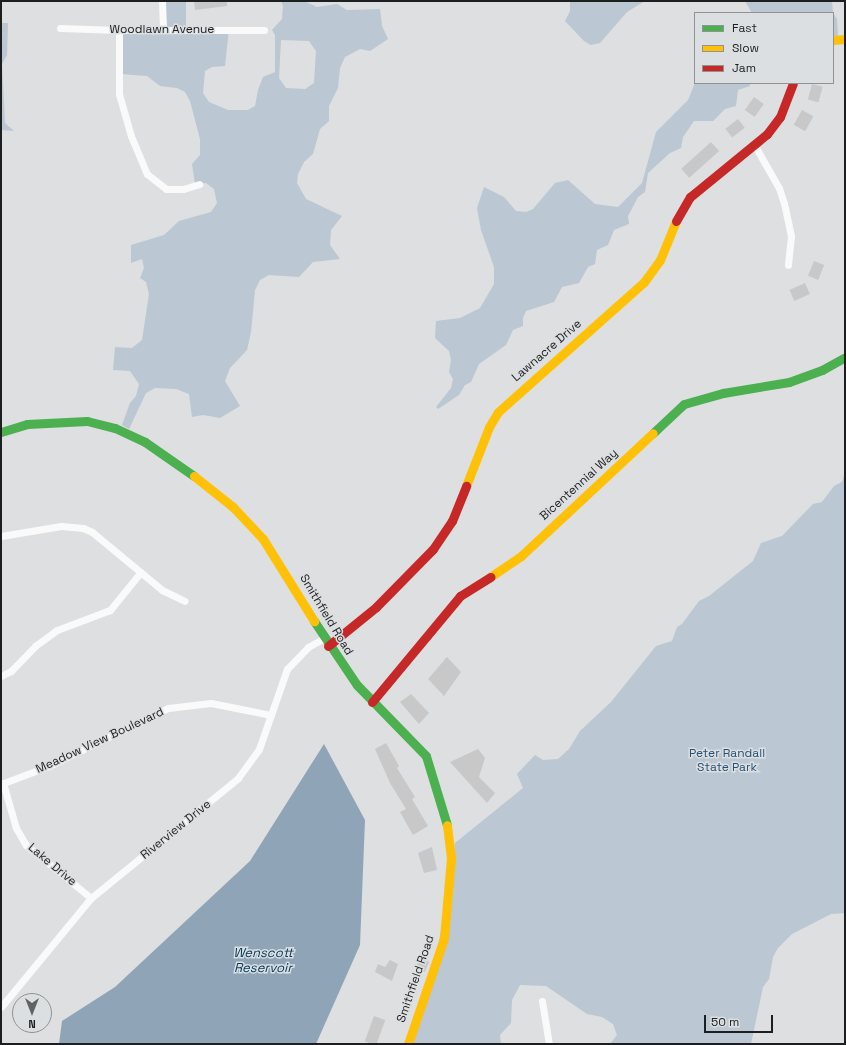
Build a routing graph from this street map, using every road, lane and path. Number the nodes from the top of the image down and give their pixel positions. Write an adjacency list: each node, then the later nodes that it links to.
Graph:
1 (162, 1): 3 (street)
2 (60, 28): 4 (street, Woodlawn Avenue)
3 (163, 29): 4 (street, Woodlawn Avenue); 5 (street, Woodlawn Avenue)
4 (119, 30): 10 (street)
5 (264, 30)
6 (845, 39): 7 (street)
7 (834, 40)
8 (793, 84): 9 (street, Lawnacre Drive)
9 (755, 146): 11 (street); 17 (street, Lawnacre Drive)
10 (199, 184)
11 (788, 265)
12 (845, 357): 19 (street, Bicentennial Way)
13 (1, 432): 17 (street, Smithfield Road)
14 (1, 536): 15 (street)
15 (140, 573): 16 (street); 18 (street)
16 (185, 601)
17 (326, 642): 19 (street, Smithfield Road); 20 (street, Riverview Drive)
18 (1, 676)
19 (372, 702): 25 (street, Smithfield Road)
20 (270, 715): 21 (street, Meadow View Boulevard); 22 (street, Riverview Drive)
21 (2, 784): 22 (street, Lake Drive)
22 (91, 898): 24 (street, Riverview Drive)
23 (542, 1000): 26 (street)
24 (1, 1007)
25 (408, 1044)
26 (549, 1044)

